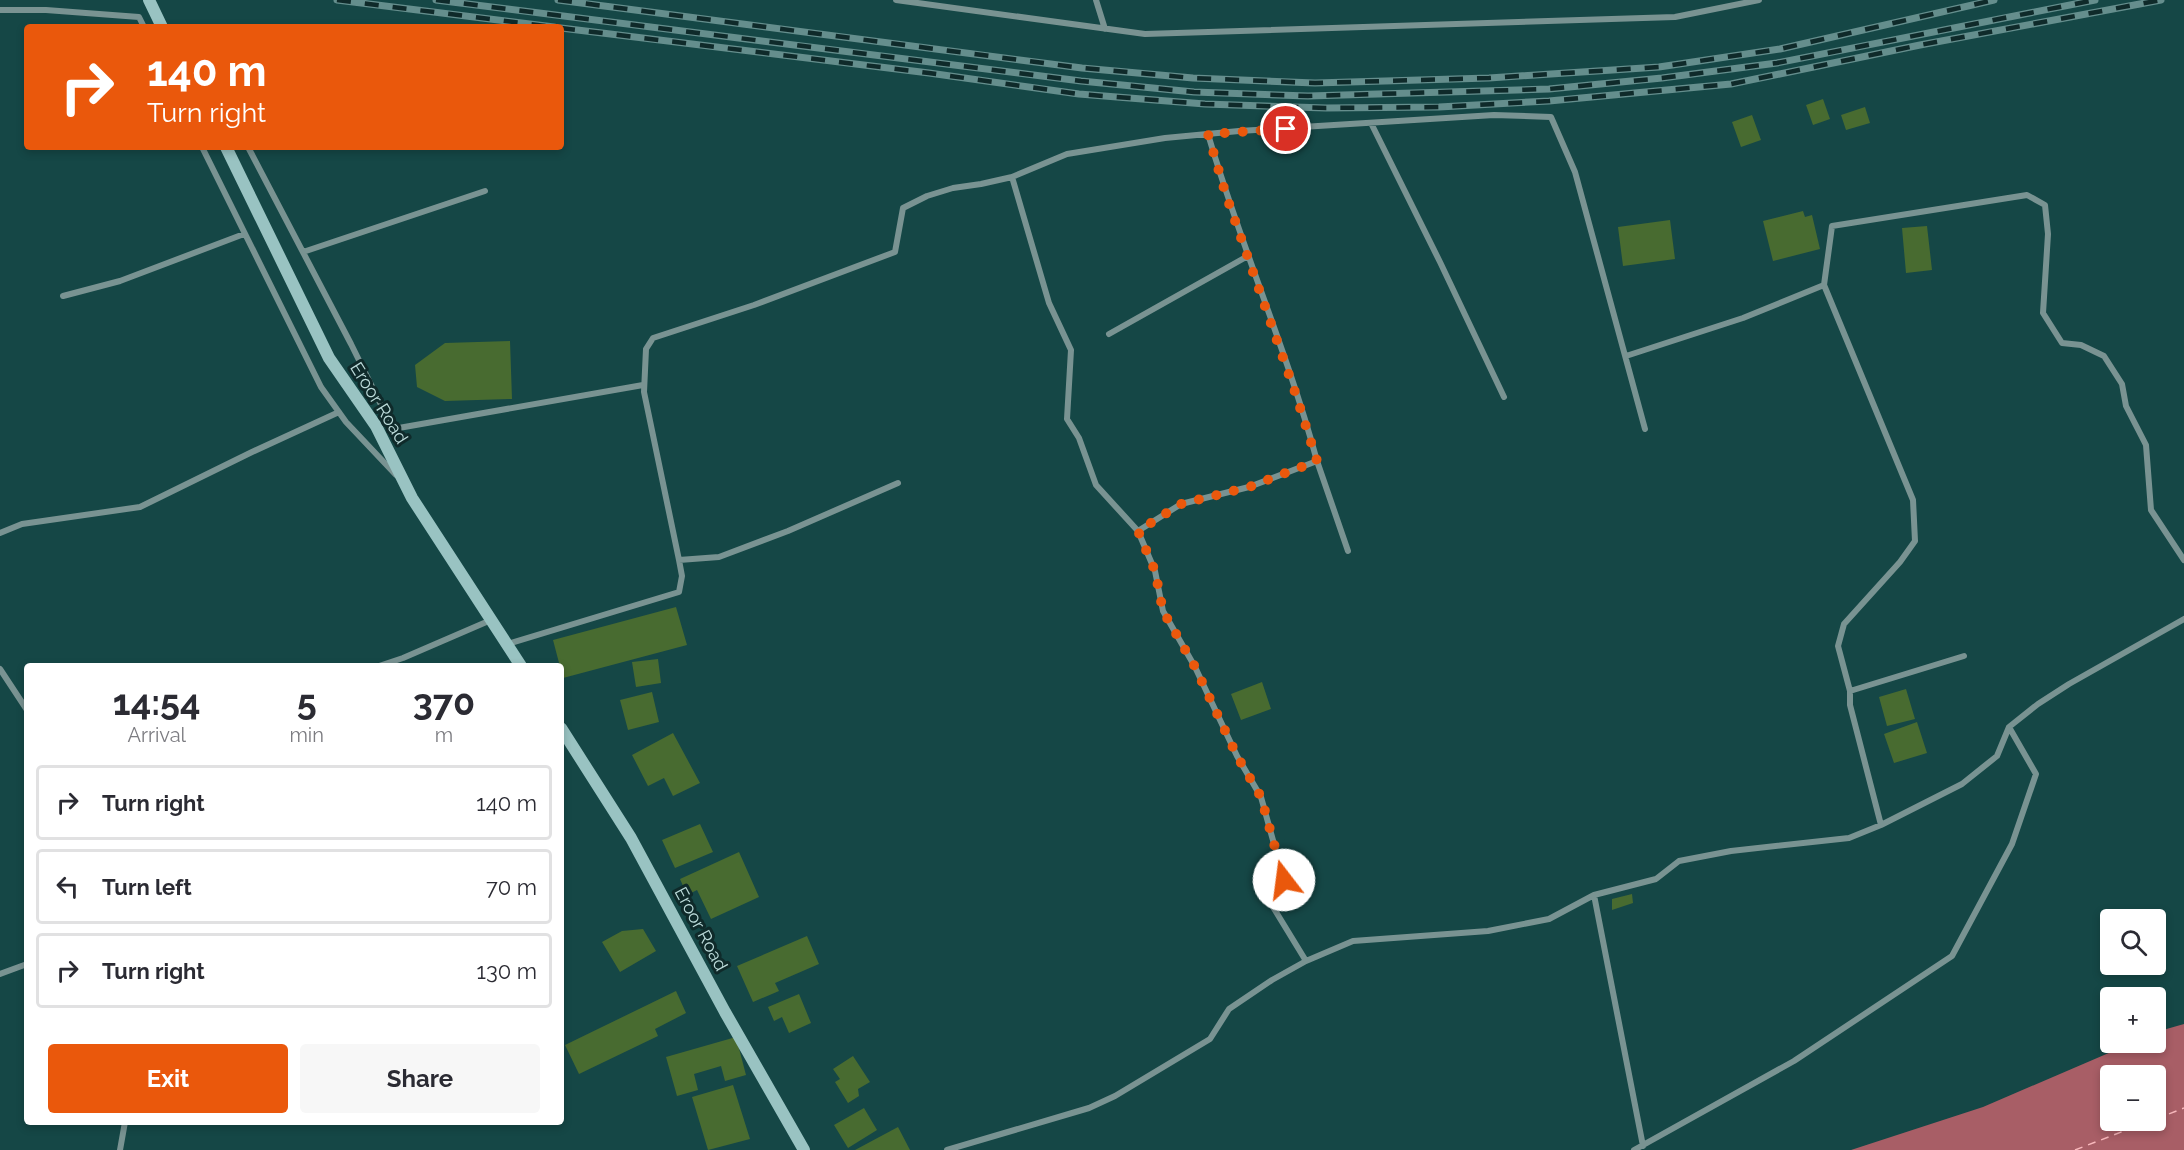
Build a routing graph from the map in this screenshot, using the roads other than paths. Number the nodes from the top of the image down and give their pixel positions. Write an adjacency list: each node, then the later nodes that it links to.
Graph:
1 (150, 0): 7 (main road)
2 (896, 0): 8 (street)
3 (1096, 0): 8 (street)
4 (1759, 0): 8 (street)
5 (0, 10): 6 (street)
6 (142, 24)
7 (161, 24)
8 (1105, 29)
9 (1371, 123): 10 (street); 22 (street); 24 (street)
10 (1208, 134): 14 (street); 18 (street)
11 (203, 150): 16 (street)
12 (227, 150): 29 (main road, Eroor Road)
13 (250, 150): 17 (street)
14 (1012, 177): 23 (street); 30 (street)
15 (485, 191): 17 (street)
16 (244, 234): 20 (street); 25 (street)
17 (303, 252): 23 (street)
18 (1248, 256): 21 (street); 27 (street)
19 (1824, 285): 22 (street); 34 (street); 42 (street)
20 (63, 296)
21 (1109, 334)
22 (1626, 356): 26 (street)
23 (643, 384): 33 (street)
24 (1504, 397)
25 (339, 412): 29 (street); 31 (street)
26 (1645, 429)
27 (1317, 461): 30 (street); 32 (street)
28 (898, 483): 33 (street)
29 (405, 485): 36 (main road, Eroor Road)
30 (1138, 531): 48 (street)
31 (0, 533)
32 (1348, 551)
33 (679, 560): 37 (street)
34 (2184, 560)
35 (2184, 619): 44 (street)
36 (491, 620): 37 (main road, Eroor Road); 39 (street)
37 (507, 644): 40 (main road, Eroor Road)
38 (1964, 656): 42 (street)
39 (388, 663)
40 (519, 663)
41 (0, 669): 43 (street)
42 (1851, 691): 46 (street)
43 (24, 705)
44 (2009, 727): 46 (street); 52 (street)
45 (564, 733): 53 (main road, Eroor Road)
46 (1881, 825): 47 (street)
47 (1594, 895): 48 (street); 52 (street)
48 (1306, 961): 55 (street)
49 (24, 965): 50 (street)
50 (0, 974)
51 (124, 1125): 54 (street)
52 (1643, 1146): 56 (street)
53 (800, 1149)
54 (120, 1150)
55 (947, 1150)
56 (1634, 1150)

